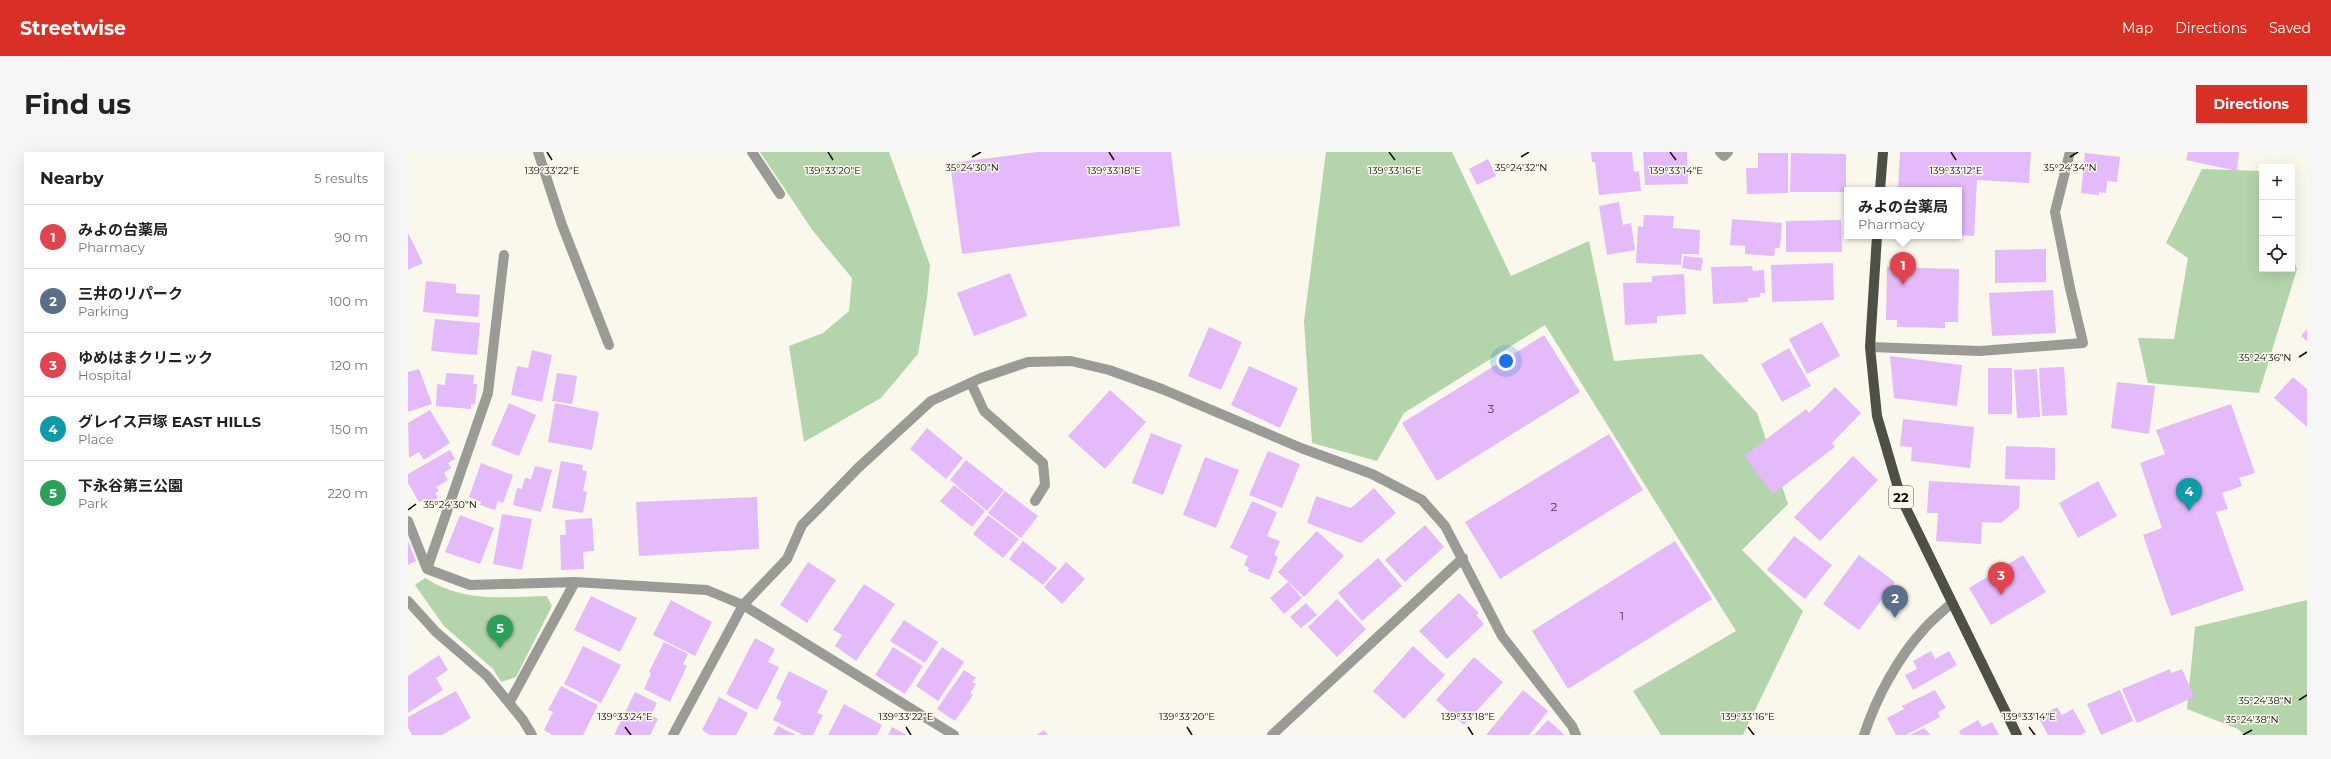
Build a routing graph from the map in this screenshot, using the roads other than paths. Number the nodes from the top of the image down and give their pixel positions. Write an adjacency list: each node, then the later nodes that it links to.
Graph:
1 (538, 152): 11 (street)
2 (752, 152): 8 (street)
3 (1720, 152): 4 (street)
4 (1728, 152)
5 (1883, 152): 7 (main road)
6 (2070, 152): 12 (street)
7 (1880, 187)
8 (780, 194)
9 (1877, 239): 12 (main road, 22)
10 (504, 255): 17 (street)
11 (609, 345)
12 (1870, 347): 20 (main road, 22)
13 (971, 383): 14 (street); 16 (street); 21 (street)
14 (1035, 501)
15 (408, 521): 17 (street)
16 (1464, 558): 26 (street); 27 (street)
17 (427, 569): 18 (street)
18 (575, 582): 21 (street); 22 (street)
19 (408, 601): 22 (street)
20 (1952, 603): 28 (street); 29 (main road, 22)
21 (743, 605): 24 (street); 25 (street)
22 (509, 703): 23 (street)
23 (532, 735)
24 (673, 735)
25 (954, 735)
26 (1272, 735)
27 (1576, 735)
28 (1864, 735)
29 (2017, 735)

